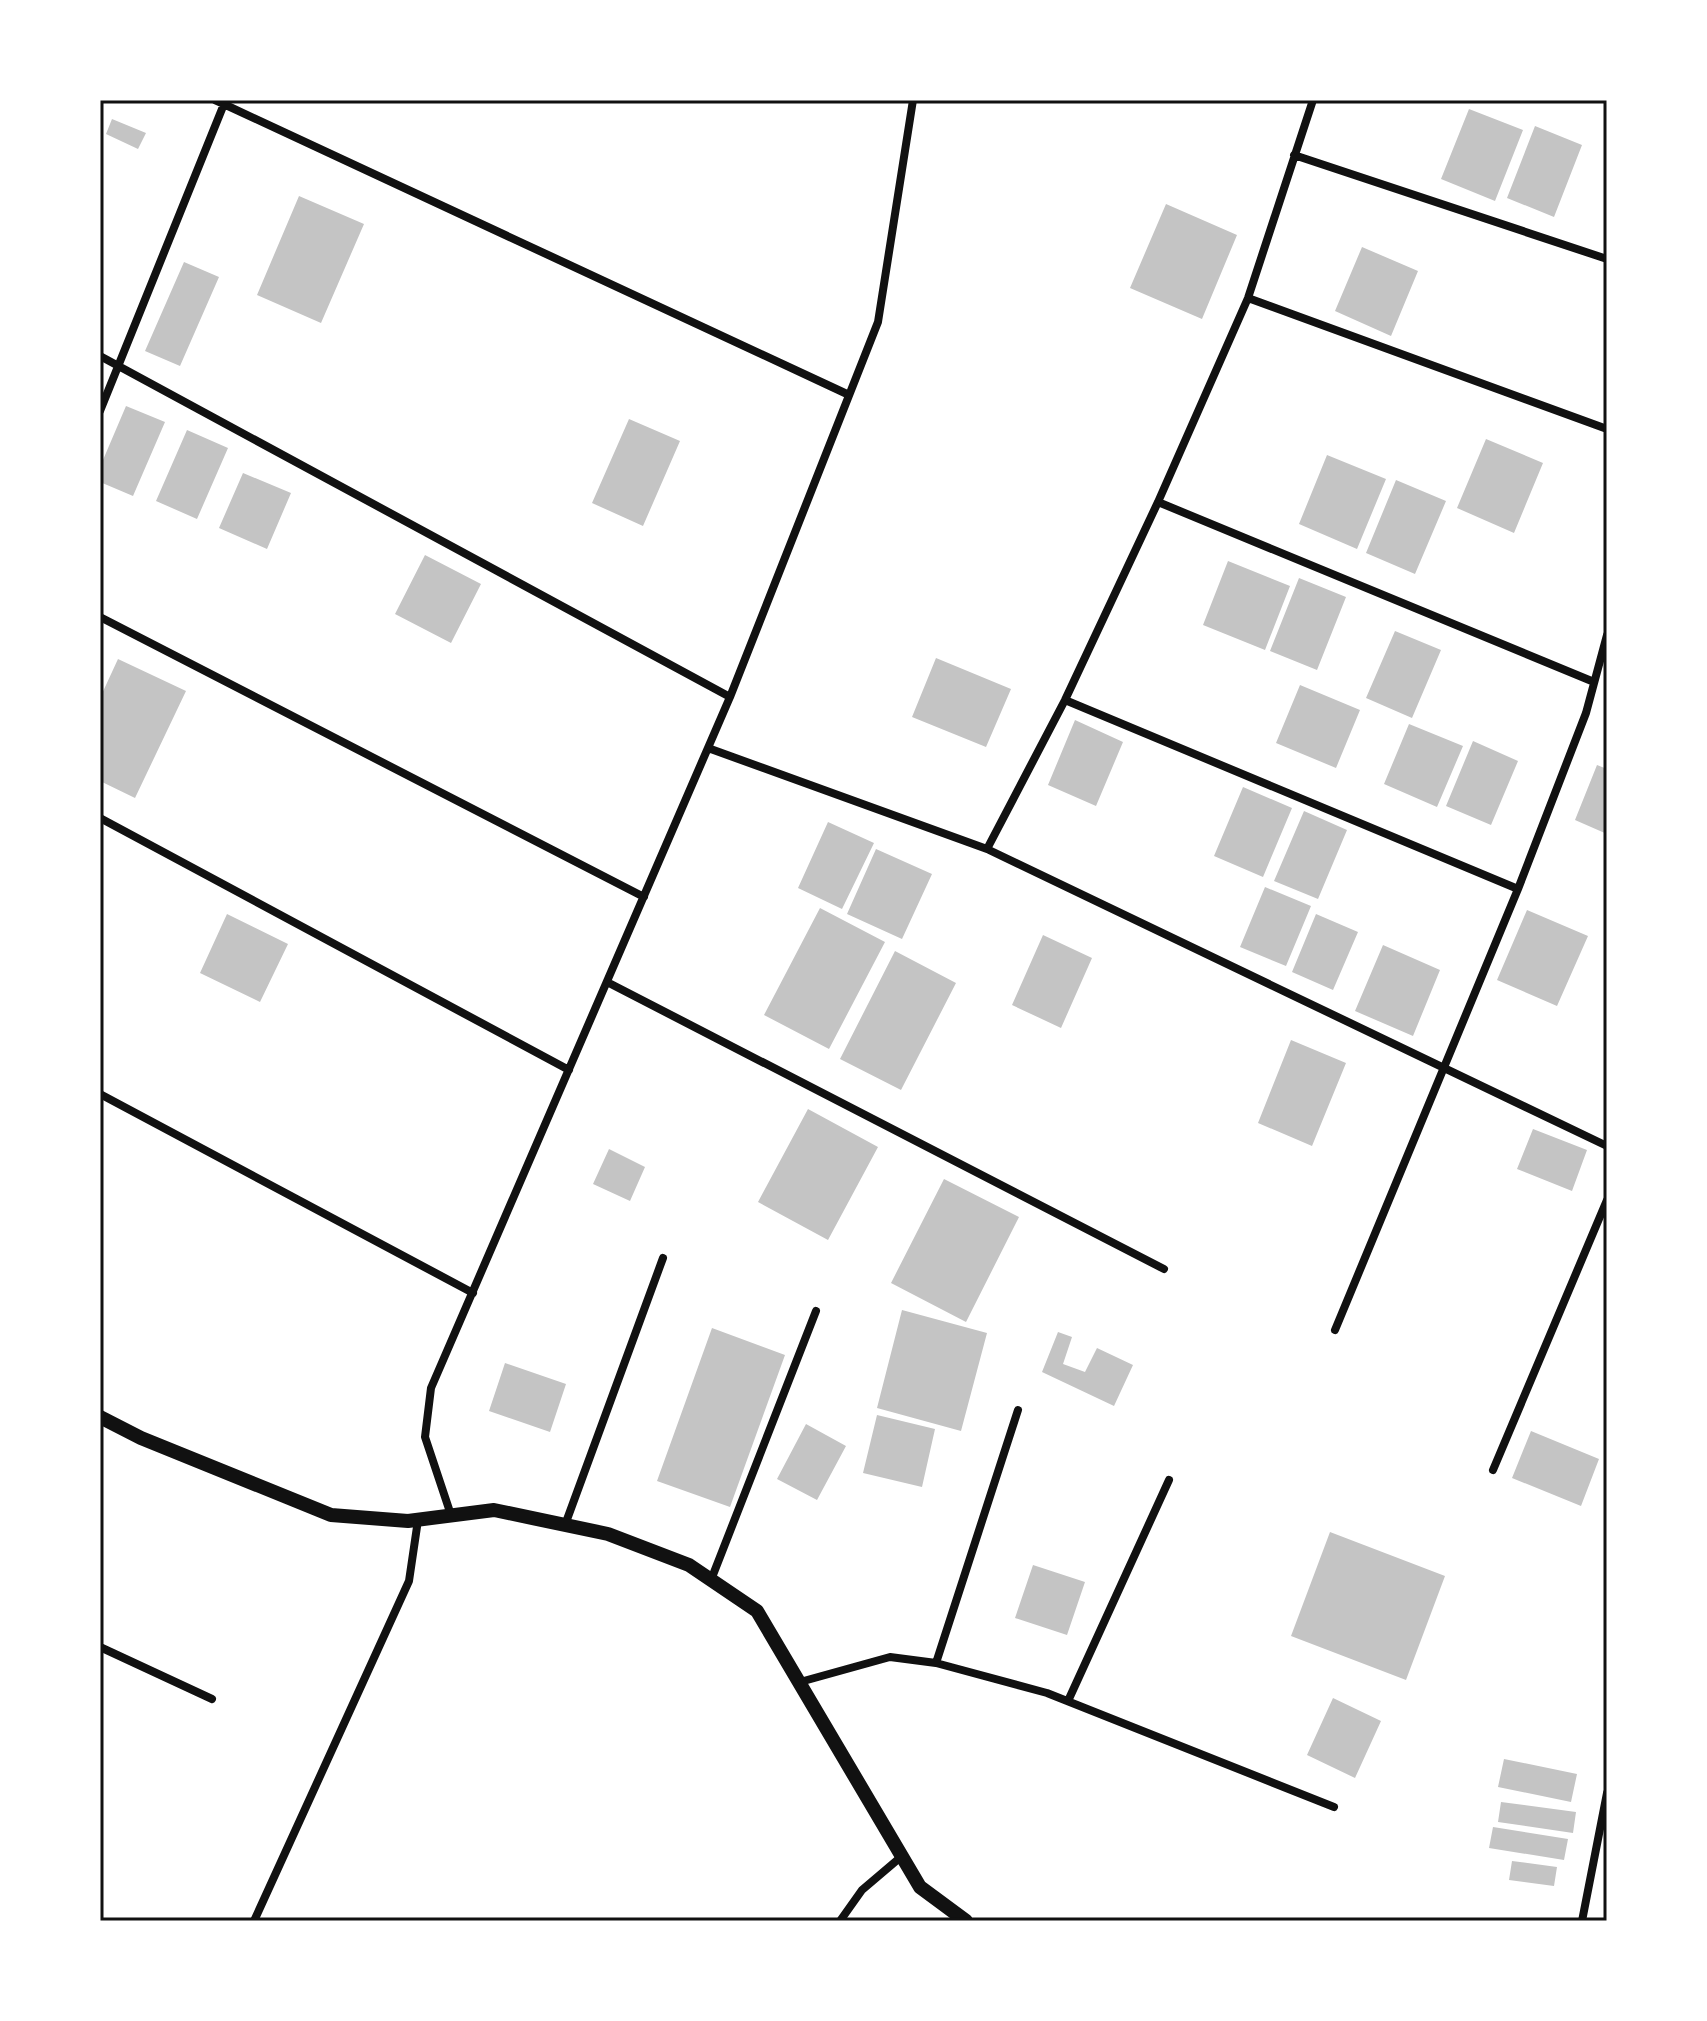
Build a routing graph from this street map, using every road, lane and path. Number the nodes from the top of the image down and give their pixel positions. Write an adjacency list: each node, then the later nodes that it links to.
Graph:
1 (913, 100): 9 (street)
2 (1313, 100): 4 (street)
3 (220, 102): 8 (street); 9 (street)
4 (1294, 155): 5 (street); 6 (street)
5 (1607, 259)
6 (1248, 298): 11 (street); 12 (street)
7 (100, 356): 8 (street)
8 (119, 364): 10 (street); 16 (street)
9 (847, 394): 16 (street)
10 (100, 411)
11 (1607, 429)
12 (1158, 502): 15 (street); 17 (street)
13 (100, 617): 22 (street)
14 (1607, 635): 15 (street)
15 (1594, 682): 21 (street)
16 (730, 697): 18 (street)
17 (1065, 700): 20 (street); 21 (street)
18 (708, 748): 20 (street); 22 (street)
19 (100, 818): 25 (street)
20 (987, 849): 24 (street)
21 (1518, 889): 24 (street)
22 (644, 897): 23 (street)
23 (607, 982): 25 (street); 30 (street)
24 (1442, 1069): 27 (street); 33 (street)
25 (569, 1070): 31 (street)
26 (100, 1094): 31 (street)
27 (1607, 1146)
28 (1607, 1200): 36 (street)
29 (663, 1258): 40 (street)
30 (1164, 1269)
31 (473, 1293): 38 (street)
32 (816, 1311): 41 (street)
33 (1335, 1330)
34 (1018, 1410): 43 (street)
35 (100, 1417): 39 (street)
36 (1493, 1470)
37 (1169, 1480): 46 (street)
38 (451, 1515): 39 (street); 40 (street)
39 (418, 1520): 50 (street)
40 (565, 1525): 41 (street)
41 (711, 1580): 44 (street)
42 (100, 1647): 45 (street)
43 (936, 1663): 44 (street); 46 (street)
44 (800, 1682): 49 (street)
45 (212, 1699)
46 (1068, 1701): 48 (street)
47 (1607, 1793): 53 (street)
48 (1334, 1807)
49 (902, 1856): 51 (street); 52 (street)
50 (254, 1921)
51 (840, 1921)
52 (966, 1921)
53 (1582, 1921)

